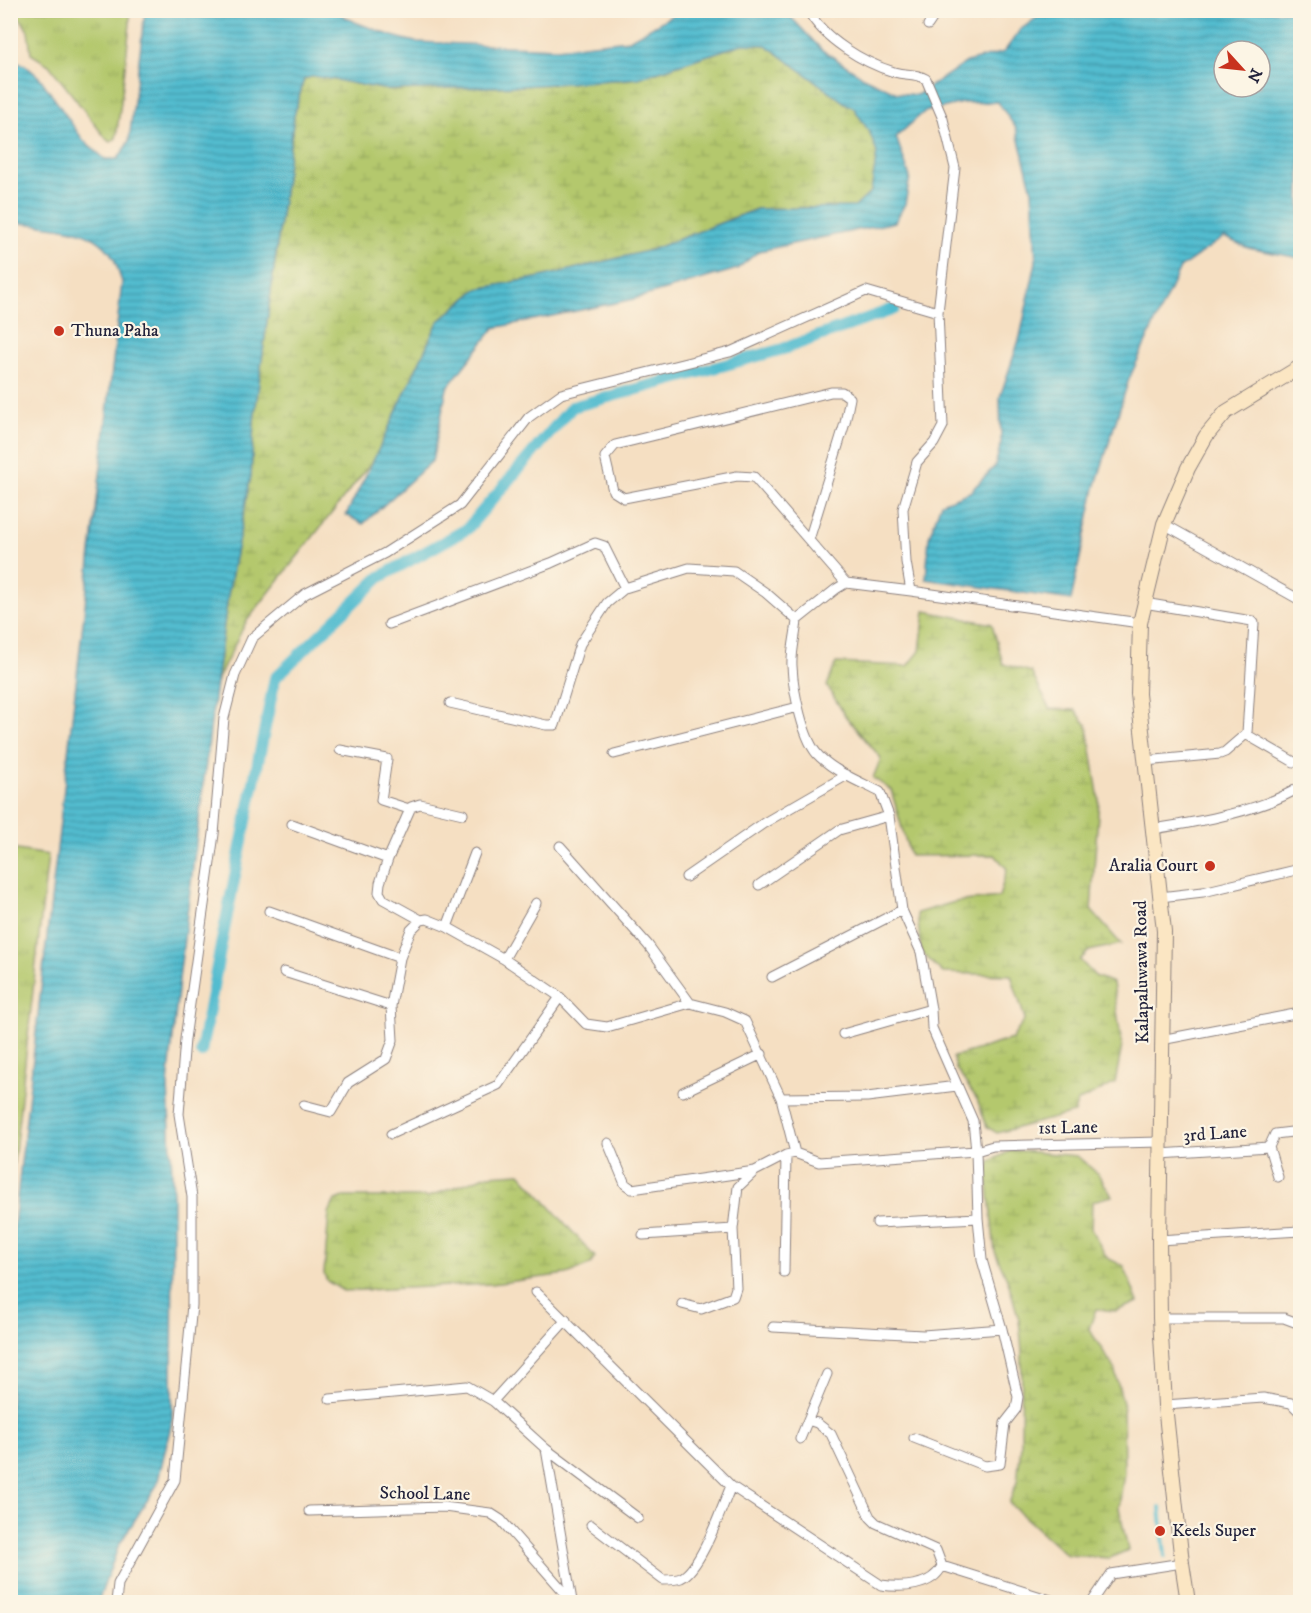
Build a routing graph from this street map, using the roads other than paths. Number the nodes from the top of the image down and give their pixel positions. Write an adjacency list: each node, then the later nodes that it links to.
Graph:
1 (807, 10): 4 (street)
2 (938, 10): 3 (street)
3 (928, 25)
4 (938, 312): 10 (street); 96 (street)
5 (1300, 367): 6 (street, Kalapaluwawa Road)
6 (1164, 524): 11 (street); 12 (street, Kalapaluwawa Road)
7 (809, 540): 7 (street); 8 (street)
8 (846, 583): 10 (street); 13 (street)
9 (625, 588): 13 (street); 15 (street); 16 (street)
10 (911, 591): 14 (street)
11 (1300, 600)
12 (1144, 603): 14 (street, Kalapaluwawa Road); 18 (street)
13 (797, 620): 17 (street)
14 (1140, 623): 21 (street, Kalapaluwawa Road)
15 (389, 624)
16 (450, 703)
17 (798, 707): 20 (street); 23 (street)
18 (1246, 733): 21 (street); 22 (street)
19 (340, 750): 25 (street)
20 (614, 754)
21 (1145, 761): 29 (street, Kalapaluwawa Road)
22 (1294, 762)
23 (847, 776): 27 (street); 34 (street)
24 (1300, 787): 29 (street)
25 (409, 809): 26 (street); 32 (street)
26 (463, 814)
27 (889, 816): 35 (street); 38 (street)
28 (292, 824): 32 (street)
29 (1153, 829): 36 (street, Kalapaluwawa Road)
30 (560, 846): 47 (street)
31 (475, 853): 41 (street)
32 (388, 859): 40 (street)
33 (1300, 869): 36 (street)
34 (686, 877)
35 (759, 885)
36 (1160, 897): 52 (street, Kalapaluwawa Road)
37 (536, 903): 43 (street)
38 (902, 910): 45 (street); 49 (street)
39 (269, 911): 42 (street)
40 (421, 920): 41 (street); 42 (street)
41 (447, 927): 43 (street)
42 (400, 958): 48 (street)
43 (504, 959): 46 (street)
44 (284, 972): 48 (street)
45 (772, 976)
46 (560, 998): 47 (street); 59 (street)
47 (690, 1003): 53 (street)
48 (391, 1006): 57 (street)
49 (931, 1008): 51 (street); 54 (street)
50 (1300, 1012): 52 (street)
51 (843, 1034)
52 (1161, 1040): 62 (street, Kalapaluwawa Road)
53 (762, 1054): 55 (street); 56 (street)
54 (957, 1086): 56 (street); 63 (street)
55 (683, 1092)
56 (781, 1098): 64 (street)
57 (304, 1105)
58 (1300, 1131): 61 (street, 3rd Lane)
59 (391, 1134)
60 (608, 1143): 65 (street)
61 (1269, 1147): 62 (street, 3rd Lane); 66 (street)
62 (1161, 1148): 63 (street, 1st Lane); 72 (street, Kalapaluwawa Road)
63 (976, 1151): 64 (street, 1st Lane); 67 (street)
64 (791, 1154): 65 (street); 73 (street)
65 (755, 1171): 69 (street)
66 (1278, 1177)
67 (978, 1218): 68 (street); 80 (street)
68 (877, 1223)
69 (733, 1229): 71 (street); 75 (street)
70 (1300, 1231): 72 (street)
71 (643, 1235)
72 (1159, 1240): 76 (street, Kalapaluwawa Road)
73 (784, 1272)
74 (536, 1292): 77 (street)
75 (682, 1304)
76 (1160, 1318): 78 (street); 84 (street, Kalapaluwawa Road)
77 (566, 1320): 83 (street); 90 (street)
78 (1300, 1324)
79 (773, 1327): 80 (street)
80 (1002, 1329): 87 (street)
81 (827, 1374): 86 (street)
82 (330, 1400): 83 (street)
83 (493, 1401): 89 (street)
84 (1165, 1405): 85 (street); 94 (street, Kalapaluwawa Road)
85 (1300, 1412)
86 (808, 1420): 88 (street); 95 (street)
87 (914, 1438)
88 (800, 1439)
89 (546, 1449): 92 (street); 97 (street)
90 (731, 1486): 93 (street); 95 (street)
91 (309, 1511): 97 (street, School Lane)
92 (638, 1518)
93 (591, 1525)
94 (1182, 1563): 99 (street); 100 (street, Kalapaluwawa Road)
95 (942, 1566): 98 (street)
96 (116, 1602)
97 (572, 1602)
98 (1057, 1602)
99 (1092, 1602)
100 (1188, 1602)

